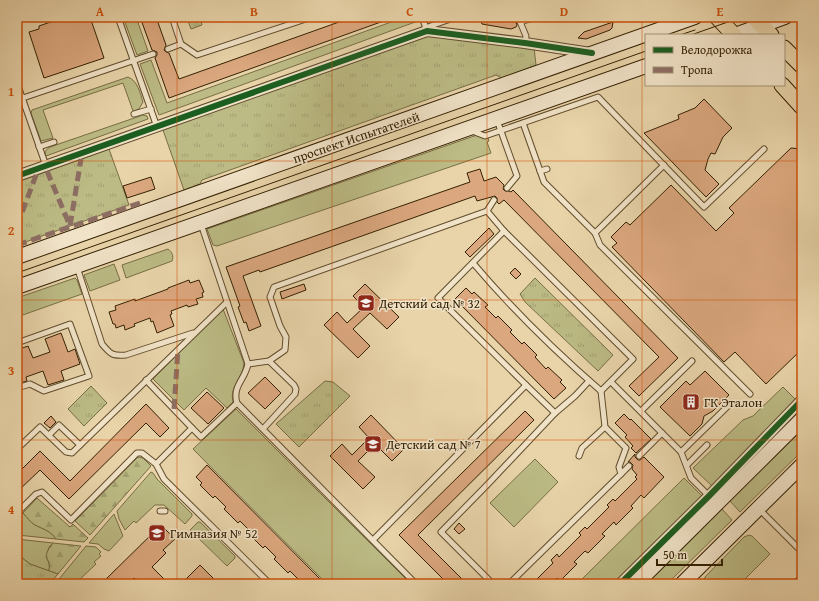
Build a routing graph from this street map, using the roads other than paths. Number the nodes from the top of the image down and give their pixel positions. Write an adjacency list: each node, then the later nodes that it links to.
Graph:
1 (118, 17): 23 (lane)
2 (172, 17): 18 (lane)
3 (312, 17): 18 (lane)
4 (422, 17): 12 (lane)
5 (456, 17): 12 (lane)
6 (536, 17): 10 (lane)
7 (695, 17): 14 (main road, проспект Испытателей)
8 (717, 17): 15 (main road)
9 (785, 17): 11 (main road)
10 (519, 20): 17 (lane)
11 (762, 26): 16 (main road)
12 (426, 30): 17 (street); 35 (street)
13 (645, 34): 21 (main road, проспект Испытателей)
14 (646, 34)
15 (734, 34)
16 (738, 34)
17 (525, 43): 21 (street)
18 (182, 44): 19 (lane)
19 (168, 49)
20 (785, 49): 25 (main road)
21 (592, 53): 50 (main road, проспект Испытателей)
22 (153, 54): 23 (lane)
23 (134, 60): 29 (lane); 31 (lane)
24 (645, 66): 28 (main road)
25 (802, 66)
26 (17, 83): 29 (lane)
27 (783, 86): 30 (main road)
28 (582, 96): 33 (lane); 34 (main road); 39 (lane)
29 (20, 99): 37 (lane)
30 (802, 107)
31 (151, 109): 32 (lane); 35 (lane)
32 (134, 114)
33 (523, 123): 34 (lane); 42 (lane)
34 (498, 125): 44 (lane); 47 (main road)
35 (157, 127): 40 (street)
36 (54, 142): 37 (lane)
37 (39, 147): 40 (lane)
38 (764, 149): 39 (lane)
39 (664, 165): 49 (lane)
40 (46, 166): 43 (street)
41 (547, 169): 42 (lane)
42 (540, 171): 49 (lane)
43 (17, 176)
44 (506, 188)
45 (494, 200): 46 (lane)
46 (487, 211): 48 (lane); 58 (lane)
47 (200, 223): 52 (main road); 54 (lane)
48 (504, 231): 51 (lane); 62 (lane)
49 (595, 233): 66 (lane)
50 (17, 257)
51 (472, 263): 61 (lane); 63 (lane)
52 (77, 267): 53 (main road); 55 (lane)
53 (17, 288)
54 (227, 302): 55 (lane); 59 (lane)
55 (196, 332): 60 (lane)
56 (17, 342): 64 (lane)
57 (692, 360): 70 (lane)
58 (269, 361): 59 (lane); 75 (lane)
59 (248, 364): 68 (lane)
60 (146, 380): 74 (lane); 78 (lane)
61 (589, 381): 65 (lane); 71 (lane)
62 (611, 382): 65 (lane); 70 (lane)
63 (526, 385): 71 (lane); 92 (lane)
64 (17, 388)
65 (601, 392): 73 (lane)
66 (750, 394)
67 (802, 400): 89 (street)
68 (237, 403): 74 (lane); 75 (lane)
69 (727, 406): 81 (lane)
70 (641, 411): 76 (lane)
71 (555, 413): 97 (lane)
72 (802, 419): 100 (main road)
73 (605, 427): 82 (lane); 88 (lane)
74 (192, 428): 84 (lane)
75 (263, 429): 92 (lane)
76 (662, 433): 81 (lane); 83 (lane)
77 (49, 435): 78 (lane); 78 (lane); 80 (lane)
78 (80, 445)
79 (707, 445): 85 (lane)
80 (17, 449)
81 (682, 452): 85 (lane)
82 (579, 456)
83 (639, 456)
84 (156, 464): 91 (lane); 95 (lane)
85 (687, 465): 89 (lane)
86 (802, 465): 90 (main road)
87 (629, 466): 88 (lane)
88 (621, 474): 98 (lane)
89 (709, 496): 99 (street)
90 (758, 508): 93 (lane); 94 (main road)
91 (17, 513)
92 (372, 540): 96 (lane)
93 (802, 552)
94 (688, 580)
95 (270, 584)
96 (416, 584)
97 (492, 584)
98 (509, 584)
99 (620, 584)
100 (636, 584)

